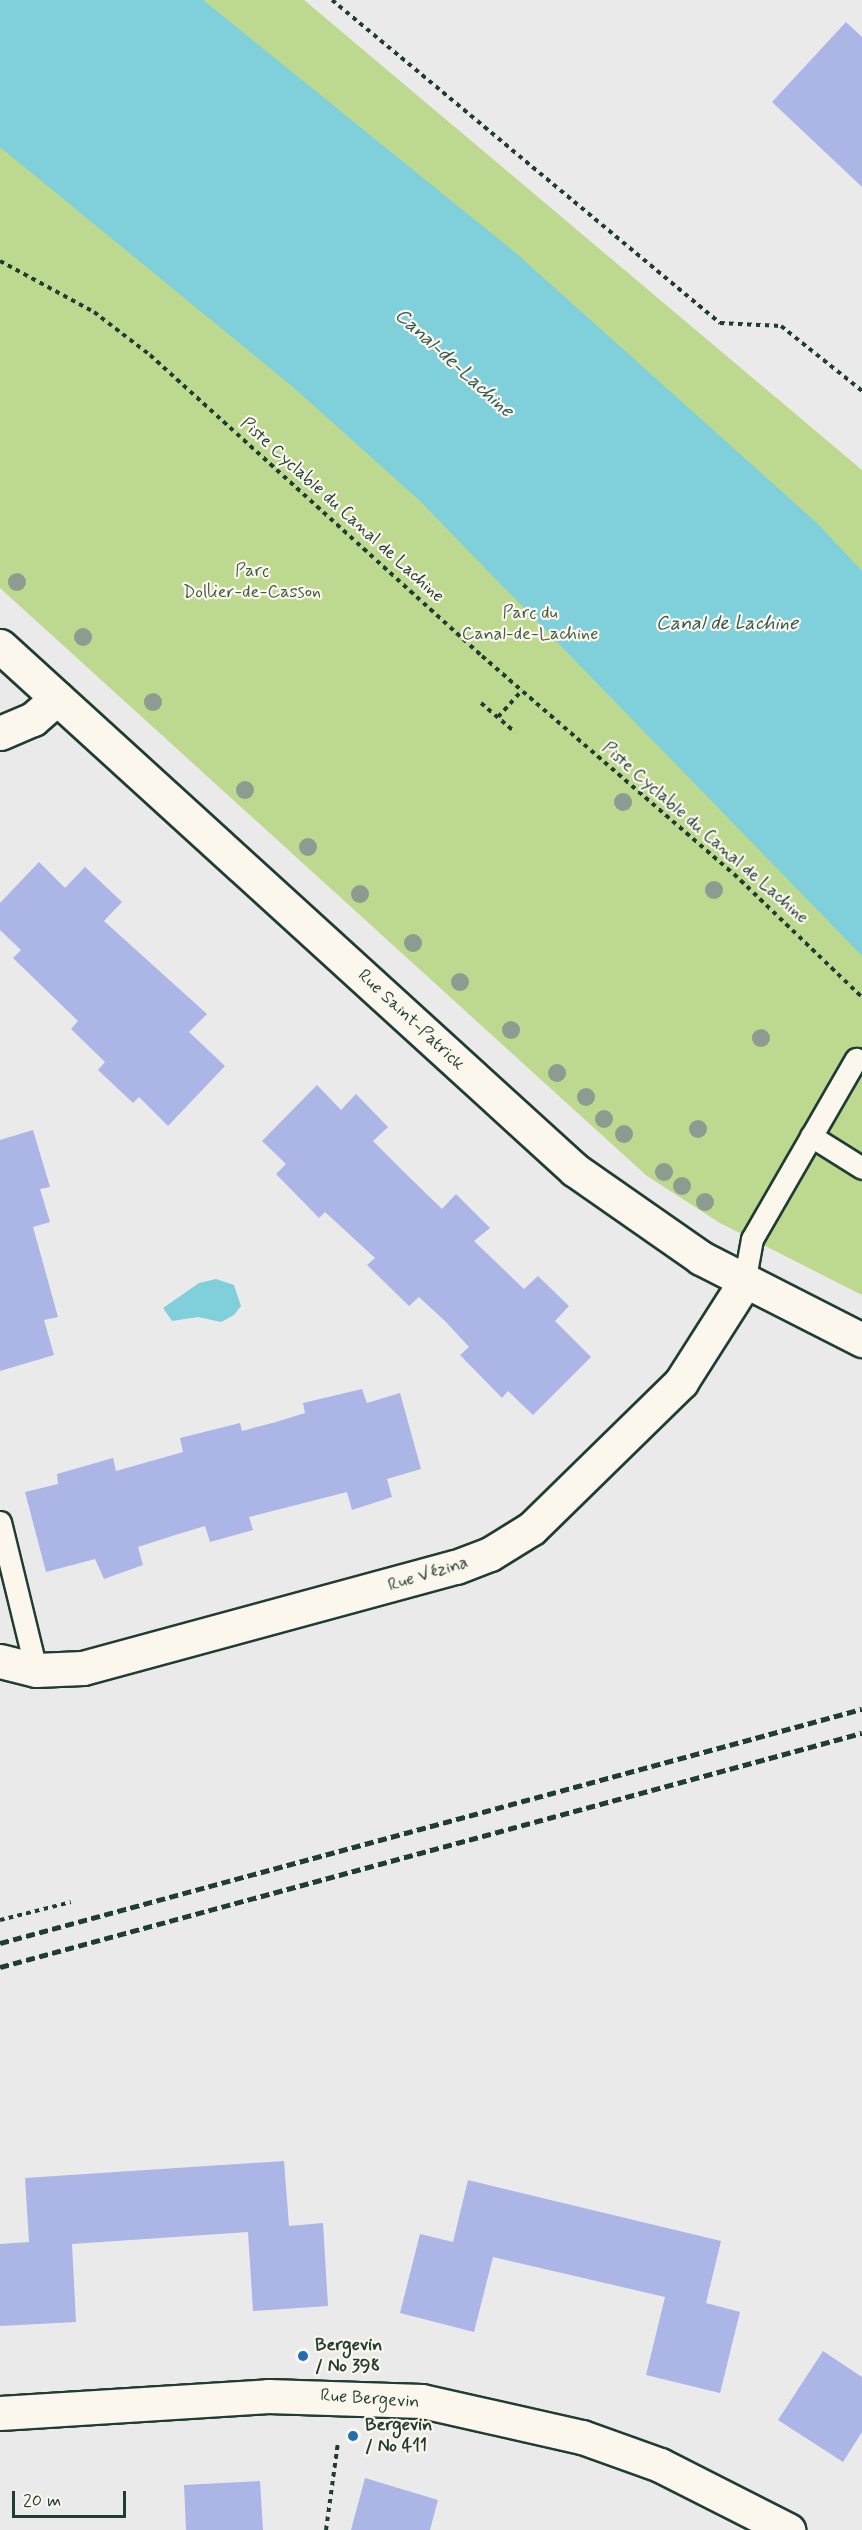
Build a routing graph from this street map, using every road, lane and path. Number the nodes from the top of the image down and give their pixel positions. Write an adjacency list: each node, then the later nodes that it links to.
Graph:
1 (332, 0): 3 (path)
2 (0, 261): 5 (path, Piste Cyclable du Canal de Lachine)
3 (862, 391)
4 (0, 646): 6 (street, Rue Saint-Patrick)
5 (522, 690): 8 (path); 11 (path, Piste Cyclable du Canal de Lachine)
6 (57, 698): 10 (street); 15 (street, Rue Saint-Patrick)
7 (481, 703): 8 (path)
8 (498, 717): 9 (path)
9 (515, 732)
10 (0, 733)
11 (862, 997)
12 (856, 1059): 13 (lane)
13 (811, 1136): 14 (lane); 15 (lane)
14 (862, 1168)
15 (744, 1283): 16 (street, Rue Saint-Patrick); 19 (street, Rue Vézina)
16 (862, 1341)
17 (0, 1522): 19 (lane)
18 (0, 1661): 19 (street, Rue Vézina)
19 (36, 1670)
20 (71, 1902): 21 (path)
21 (0, 1920)
22 (0, 2414): 25 (street, Rue Bergevin)
23 (338, 2442): 24 (path)
24 (326, 2530)
25 (788, 2530)

